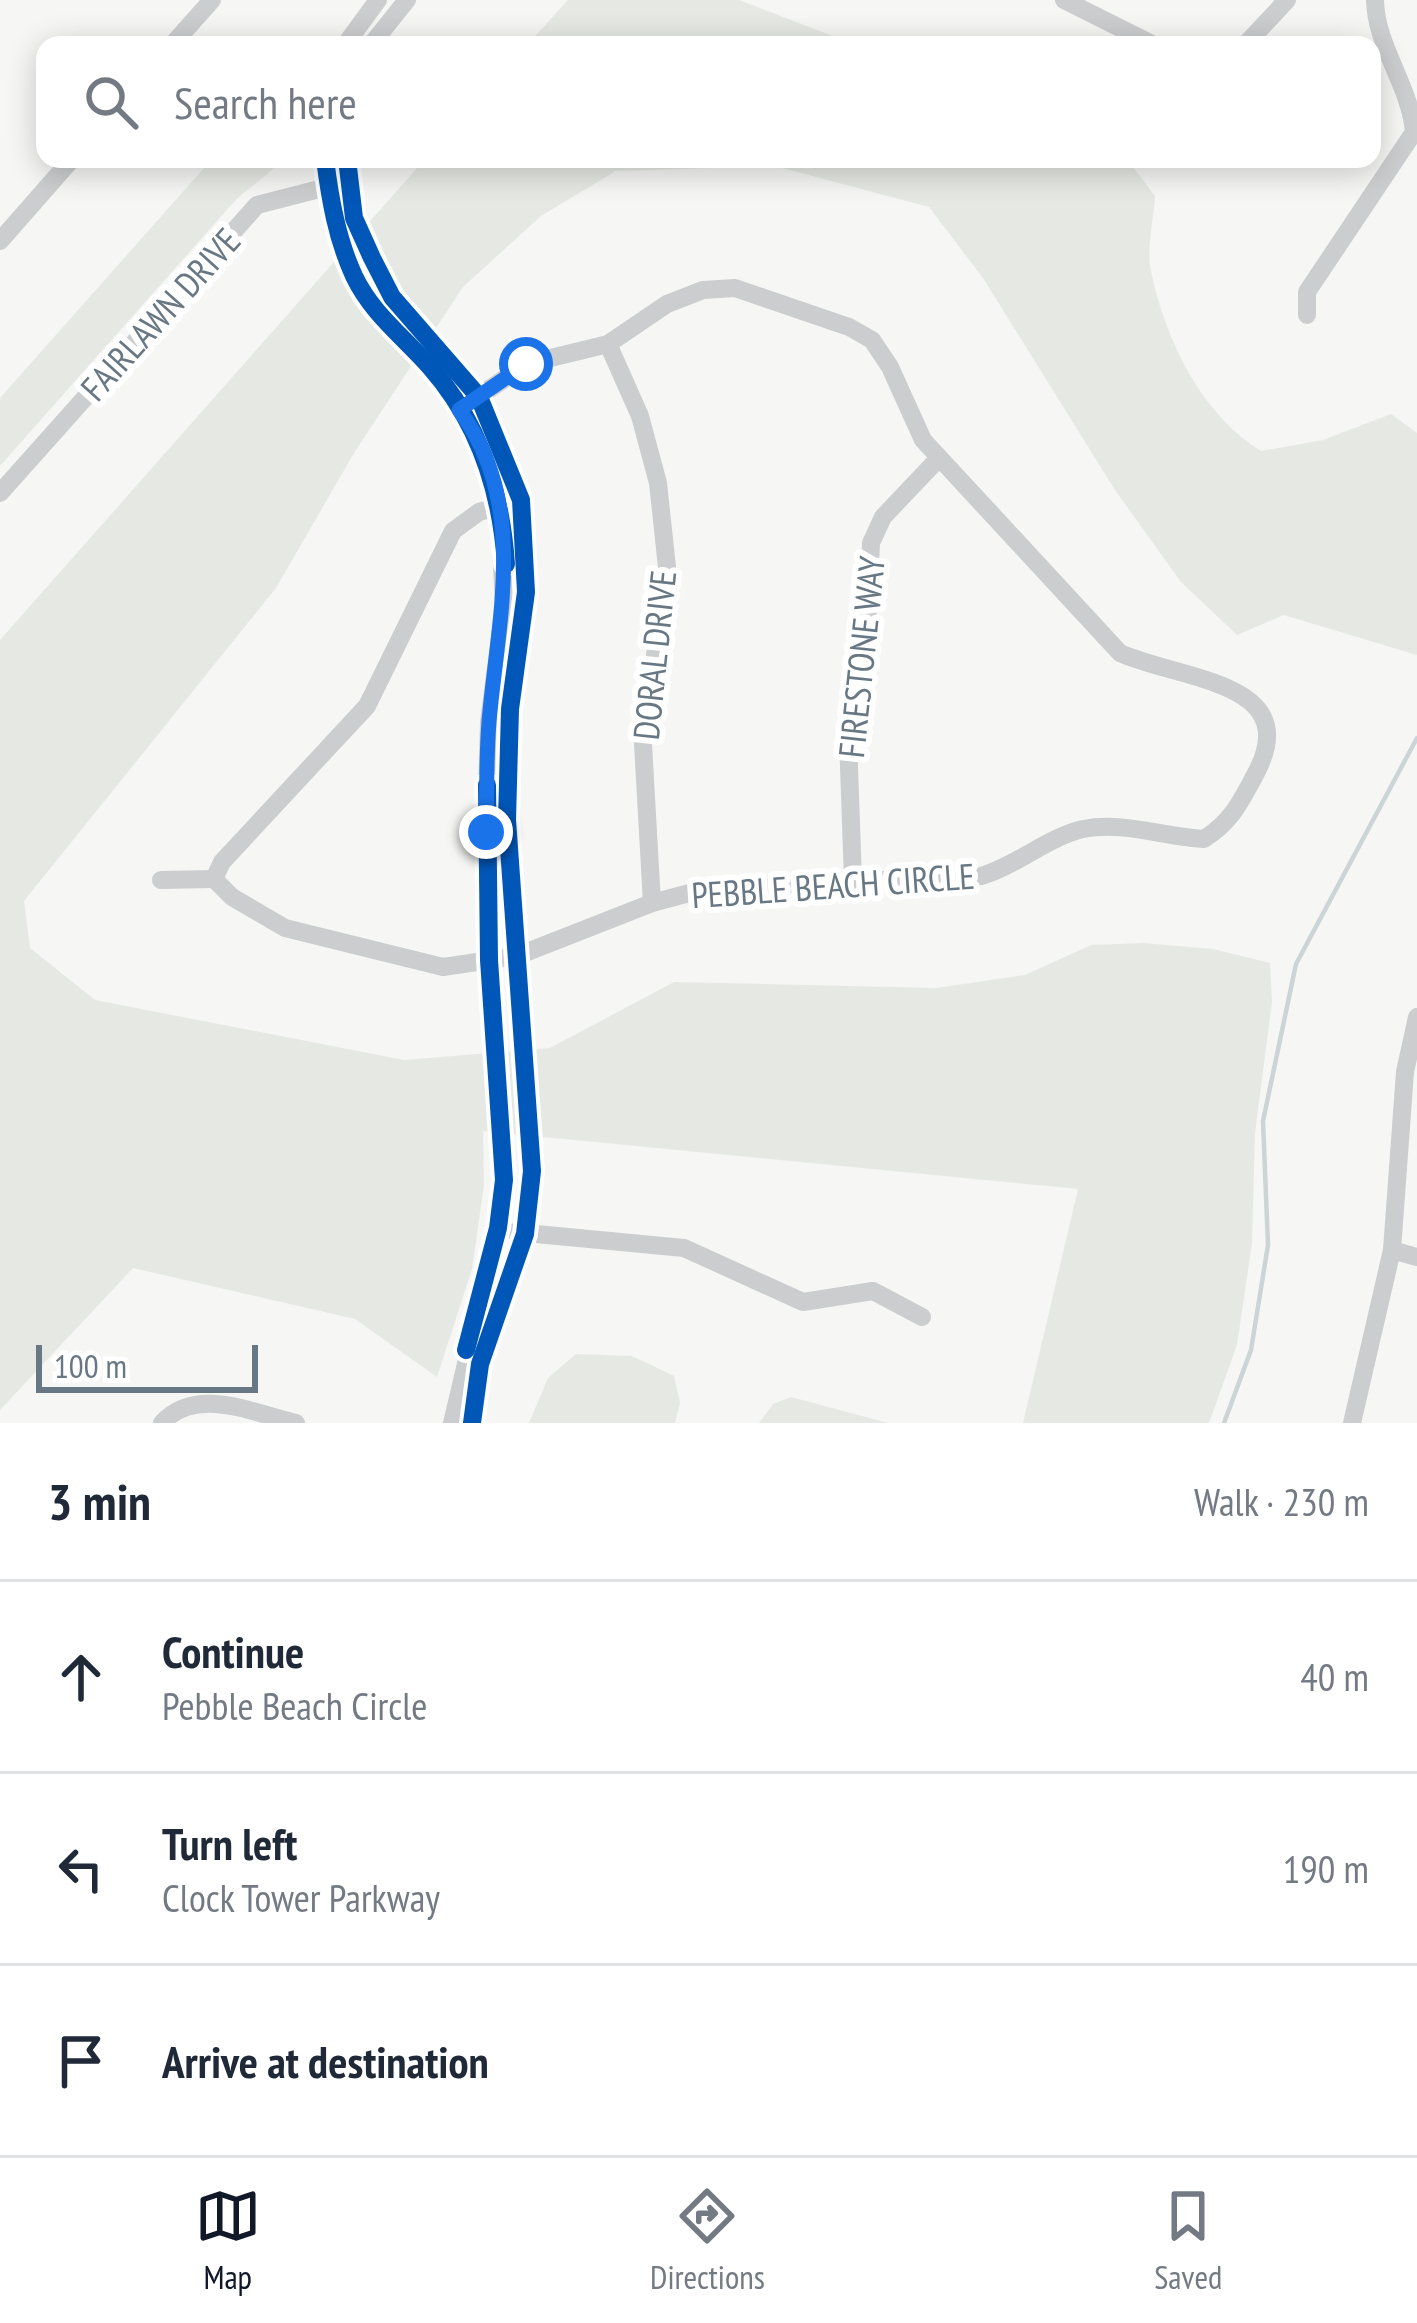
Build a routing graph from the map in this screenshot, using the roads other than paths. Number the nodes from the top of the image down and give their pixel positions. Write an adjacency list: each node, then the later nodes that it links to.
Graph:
1 (212, 0): 7 (street)
2 (378, 0): 8 (street)
3 (406, 0): 9 (street)
4 (1064, 0): 10 (street)
5 (1287, 0): 11 (street)
6 (1375, 0): 18 (street)
7 (180, 36)
8 (352, 36)
9 (378, 36)
10 (1136, 36)
11 (1254, 36)
12 (64, 168): 17 (street)
13 (327, 168): 16 (street)
14 (348, 168): 15 (street)
15 (349, 182): 16 (street, FAIRLAWN DRIVE); 20 (street)
16 (328, 187): 21 (street); 23 (street, FAIRLAWN DRIVE)
17 (0, 241)
18 (1307, 315)
19 (608, 344): 20 (street, PEBBLE BEACH CIRCLE); 22 (street, PEBBLE BEACH CIRCLE); 29 (street, DORAL DRIVE)
20 (479, 397): 21 (street, PEBBLE BEACH CIRCLE); 24 (street)
21 (459, 410): 25 (street)
22 (939, 458): 28 (street, FIRESTONE WAY); 28 (street, PEBBLE BEACH CIRCLE)
23 (0, 494)
24 (521, 500): 25 (street); 30 (street)
25 (499, 506): 26 (street); 31 (street)
26 (214, 879): 27 (street); 31 (street, PEBBLE BEACH CIRCLE)
27 (161, 880)
28 (853, 880): 29 (street, PEBBLE BEACH CIRCLE)
29 (652, 903): 30 (street, PEBBLE BEACH CIRCLE)
30 (517, 956): 31 (street, PEBBLE BEACH CIRCLE); 34 (street)
31 (489, 961): 33 (street)
32 (1417, 1017): 35 (street)
33 (498, 1228): 34 (street); 40 (street)
34 (525, 1234): 37 (street); 41 (street)
35 (1392, 1250): 36 (street); 42 (street)
36 (1417, 1257)
37 (922, 1317)
38 (162, 1423): 39 (street)
39 (296, 1423)
40 (452, 1423)
41 (472, 1423)
42 (1352, 1423)

